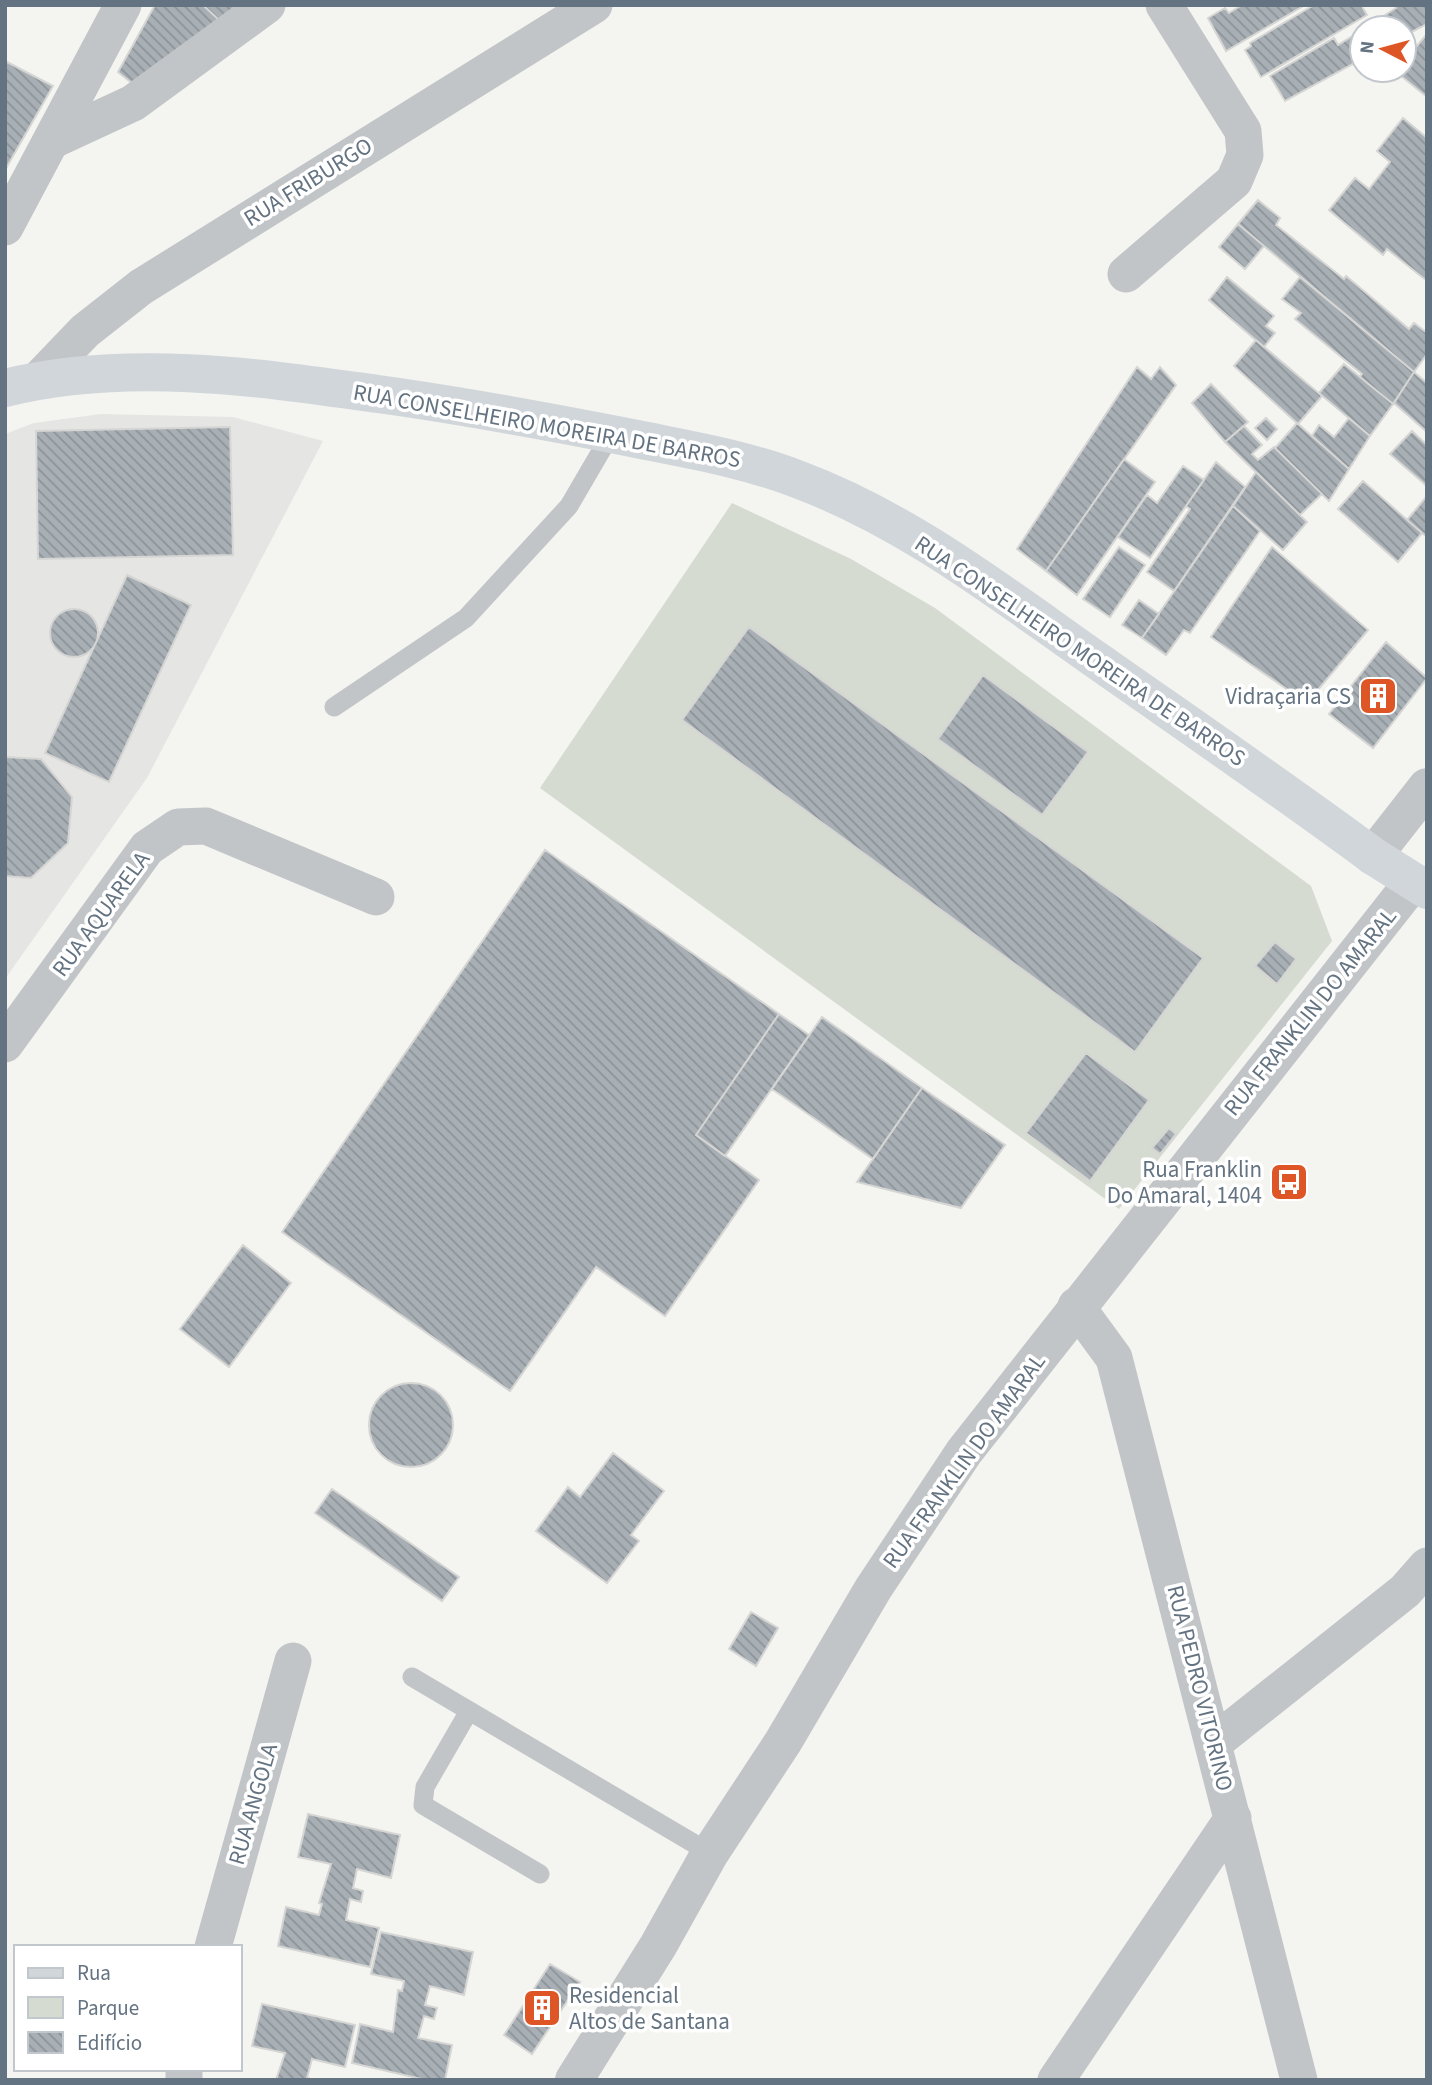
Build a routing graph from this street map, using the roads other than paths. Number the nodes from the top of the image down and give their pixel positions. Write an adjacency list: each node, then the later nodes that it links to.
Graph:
1 (123, 5): 5 (street)
2 (267, 5): 5 (street)
3 (594, 5): 8 (street, RUA FRIBURGO)
4 (1164, 5): 7 (street)
5 (51, 141): 6 (street)
6 (5, 227)
7 (1126, 274)
8 (22, 384): 9 (main road, RUA CONSELHEIRO MOREIRA DE BARROS)
9 (611, 434): 10 (lane); 12 (main road, RUA CONSELHEIRO MOREIRA DE BARROS)
10 (334, 707)
11 (1427, 787): 12 (street)
12 (1373, 856): 13 (main road, RUA CONSELHEIRO MOREIRA DE BARROS)
13 (1420, 886): 16 (street, RUA FRANKLIN DO AMARAL)
14 (376, 897): 15 (street, RUA AQUARELA)
15 (5, 1044)
16 (1076, 1306): 21 (street, RUA PEDRO VITORINO); 23 (street, RUA FRANKLIN DO AMARAL)
17 (1427, 1566): 21 (street)
18 (293, 1661): 25 (street, RUA ANGOLA)
19 (412, 1677): 20 (lane)
20 (469, 1711): 23 (lane); 24 (lane)
21 (1215, 1742): 22 (street, RUA PEDRO VITORINO)
22 (1233, 1818): 27 (street); 28 (street, RUA PEDRO VITORINO)
23 (710, 1853): 26 (street, RUA FRANKLIN DO AMARAL)
24 (540, 1874)
25 (213, 1945)
26 (574, 2080)
27 (1056, 2080)
28 (1299, 2080)

